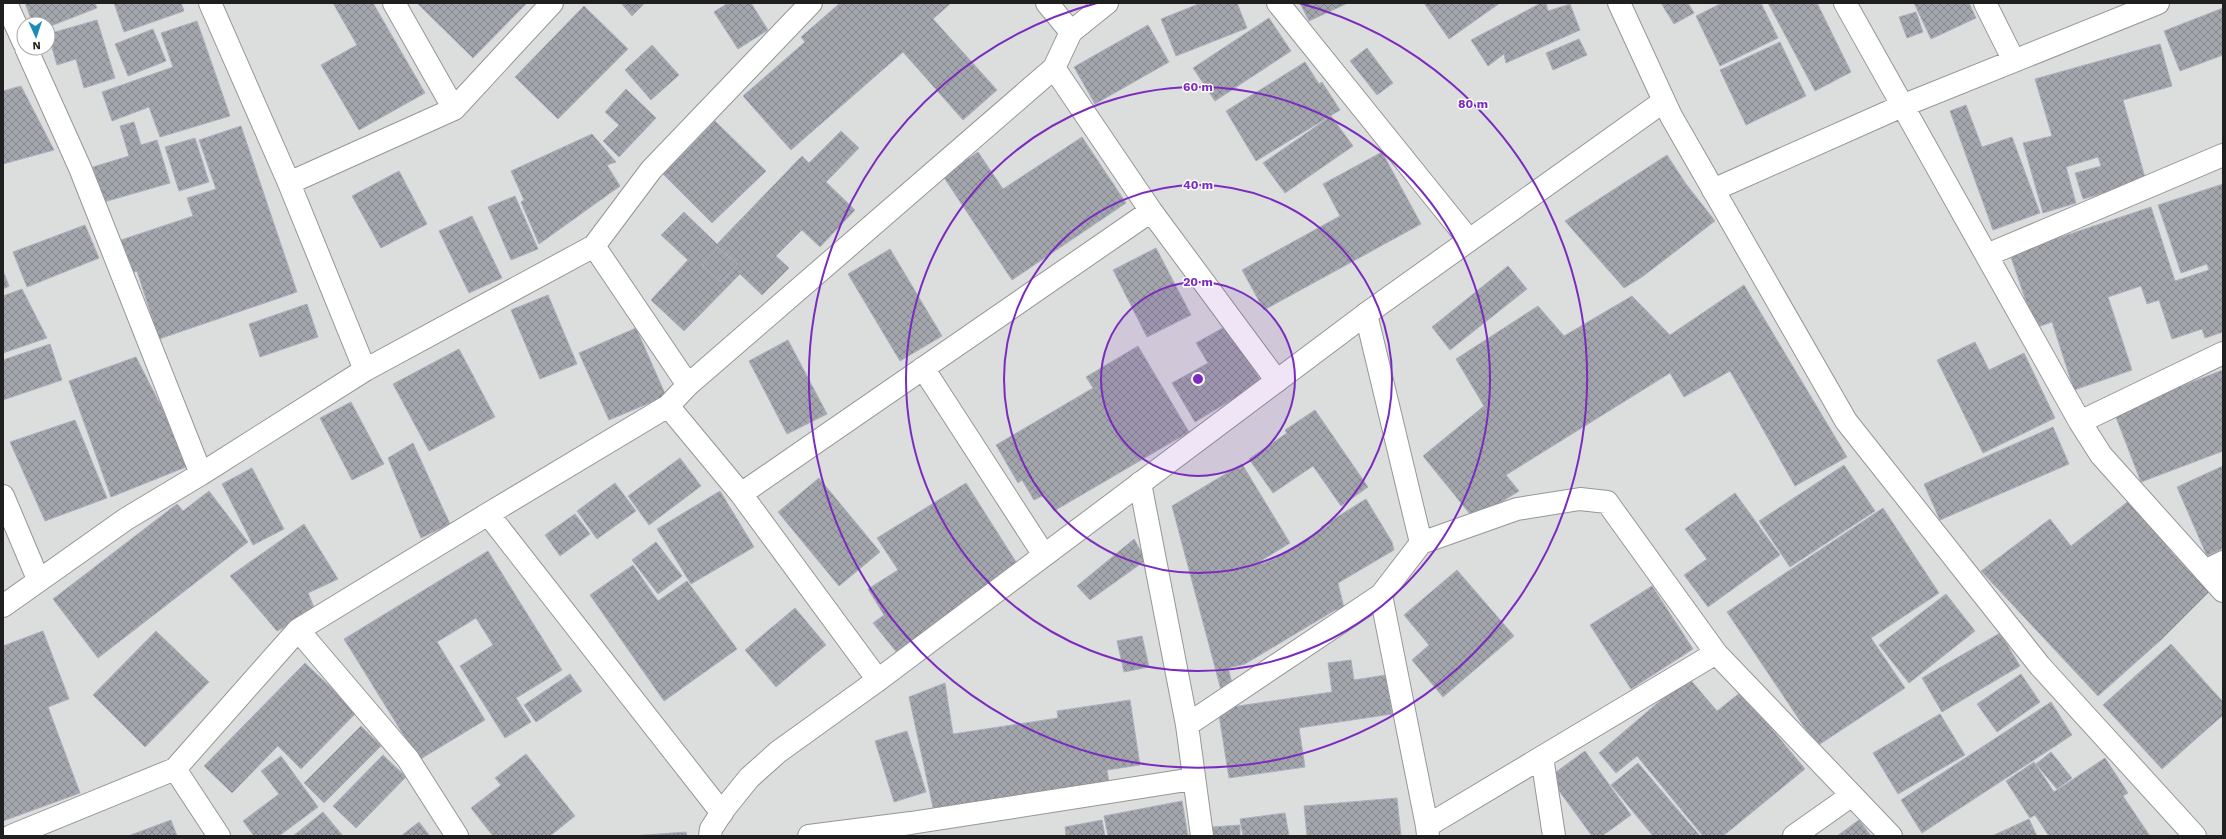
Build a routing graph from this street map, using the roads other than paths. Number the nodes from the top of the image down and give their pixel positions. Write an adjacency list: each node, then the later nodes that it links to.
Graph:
1 (6, 3): 13 (street)
2 (210, 3): 22 (street)
3 (394, 3): 20 (street)
4 (552, 3): 20 (street)
5 (811, 3): 26 (street)
6 (1046, 3): 14 (street)
7 (1107, 3): 14 (street)
8 (1278, 3): 25 (street)
9 (1619, 3): 18 (street)
10 (1845, 3): 19 (street)
11 (1985, 3): 16 (street)
12 (2147, 5): 16 (street)
13 (16, 26)
14 (1071, 32): 17 (street)
15 (30, 56): 36 (street)
16 (2014, 61): 19 (street)
17 (1054, 68): 24 (street); 33 (street)
18 (1664, 101): 23 (street); 25 (street)
19 (1902, 106): 23 (street); 27 (street)
20 (454, 109): 22 (street)
21 (2223, 155): 27 (street)
22 (288, 183): 31 (street)
23 (1713, 190): 68 (street)
24 (1151, 211): 30 (street); 32 (street)
25 (1469, 240): 28 (street)
26 (594, 246): 31 (street); 33 (street)
27 (1987, 255): 35 (street)
28 (1366, 314): 32 (street); 41 (street)
29 (2223, 353): 35 (street)
30 (923, 368): 38 (street); 42 (street)
31 (365, 370): 36 (street)
32 (1277, 380): 37 (street)
33 (688, 385): 34 (street)
34 (668, 406): 38 (street); 40 (street)
35 (2080, 422): 43 (street)
36 (201, 474): 44 (street)
37 (1140, 483): 42 (street); 51 (street)
38 (741, 494): 50 (street)
39 (3, 496): 44 (street)
40 (488, 514): 48 (street); 56 (street)
41 (1420, 543): 46 (street); 49 (street)
42 (1044, 555): 50 (street)
43 (2214, 567): 45 (street)
44 (38, 579): 47 (street)
45 (2223, 591)
46 (1381, 595): 51 (street); 58 (street)
47 (3, 606)
48 (298, 630): 53 (street); 61 (street)
49 (1716, 652): 52 (street); 55 (street)
50 (878, 680): 56 (street)
51 (1187, 725): 54 (street)
52 (1542, 757): 58 (street); 65 (street)
53 (175, 769): 59 (street); 60 (street)
54 (1193, 779): 57 (street); 64 (street)
55 (1852, 795): 66 (street); 67 (street)
56 (722, 813): 62 (street)
57 (912, 829): 63 (street)
58 (1427, 831)
59 (11, 836)
60 (219, 836)
61 (457, 836)
62 (710, 836)
63 (809, 836)
64 (1202, 836)
65 (1554, 836)
66 (1794, 836)
67 (1891, 836)
68 (2195, 836)

